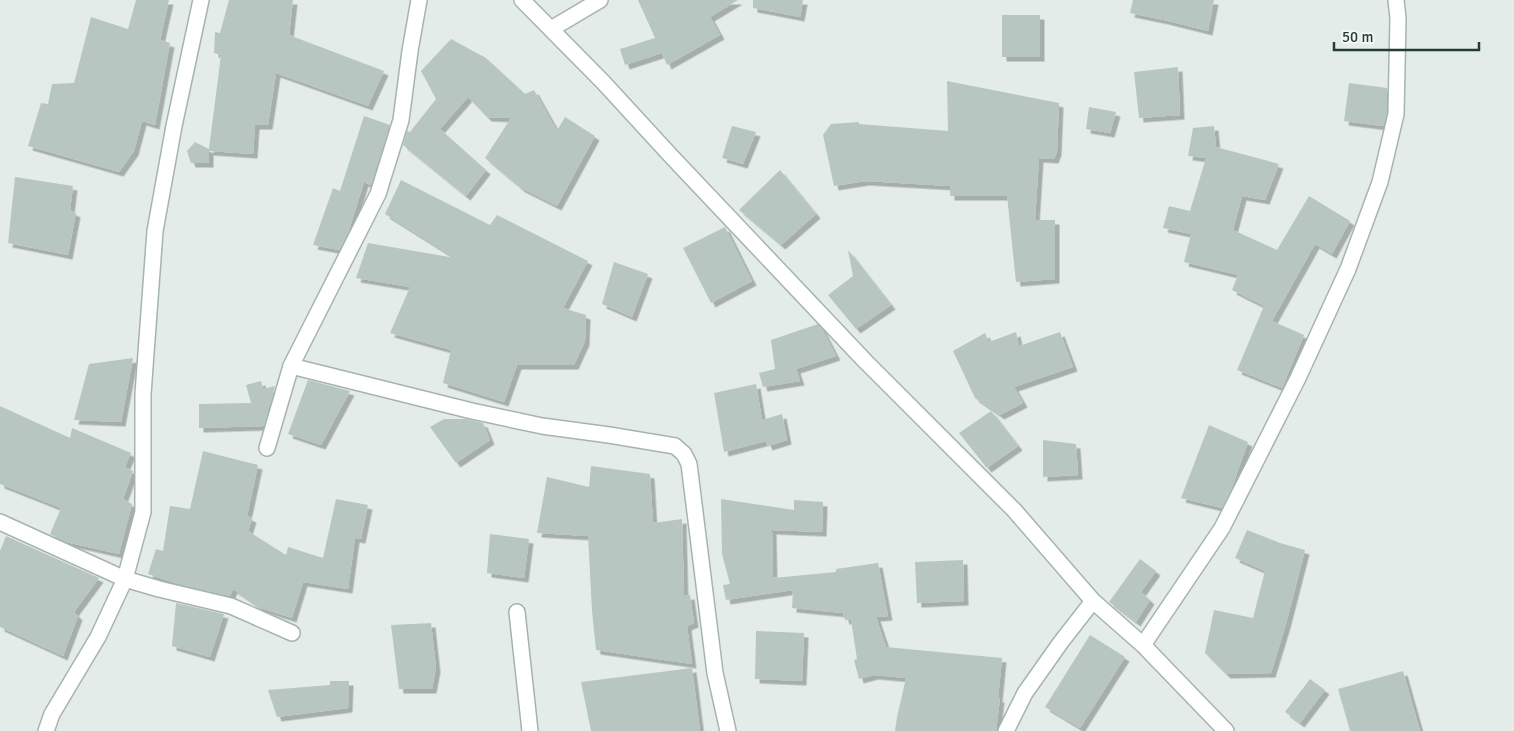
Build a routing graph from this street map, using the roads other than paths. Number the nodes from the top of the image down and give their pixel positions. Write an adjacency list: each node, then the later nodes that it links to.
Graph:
1 (201, 0): 10 (street)
2 (419, 0): 7 (street)
3 (522, 0): 6 (street)
4 (600, 0): 6 (street)
5 (1396, 0): 14 (street)
6 (551, 30): 11 (street)
7 (291, 366): 8 (street); 17 (street)
8 (267, 448)
9 (0, 522): 10 (street)
10 (125, 579): 13 (street); 15 (street)
11 (1093, 601): 14 (street); 18 (street)
12 (517, 612): 16 (street)
13 (292, 633)
14 (1143, 645): 19 (street)
15 (46, 731)
16 (530, 731)
17 (728, 731)
18 (1006, 731)
19 (1226, 731)

